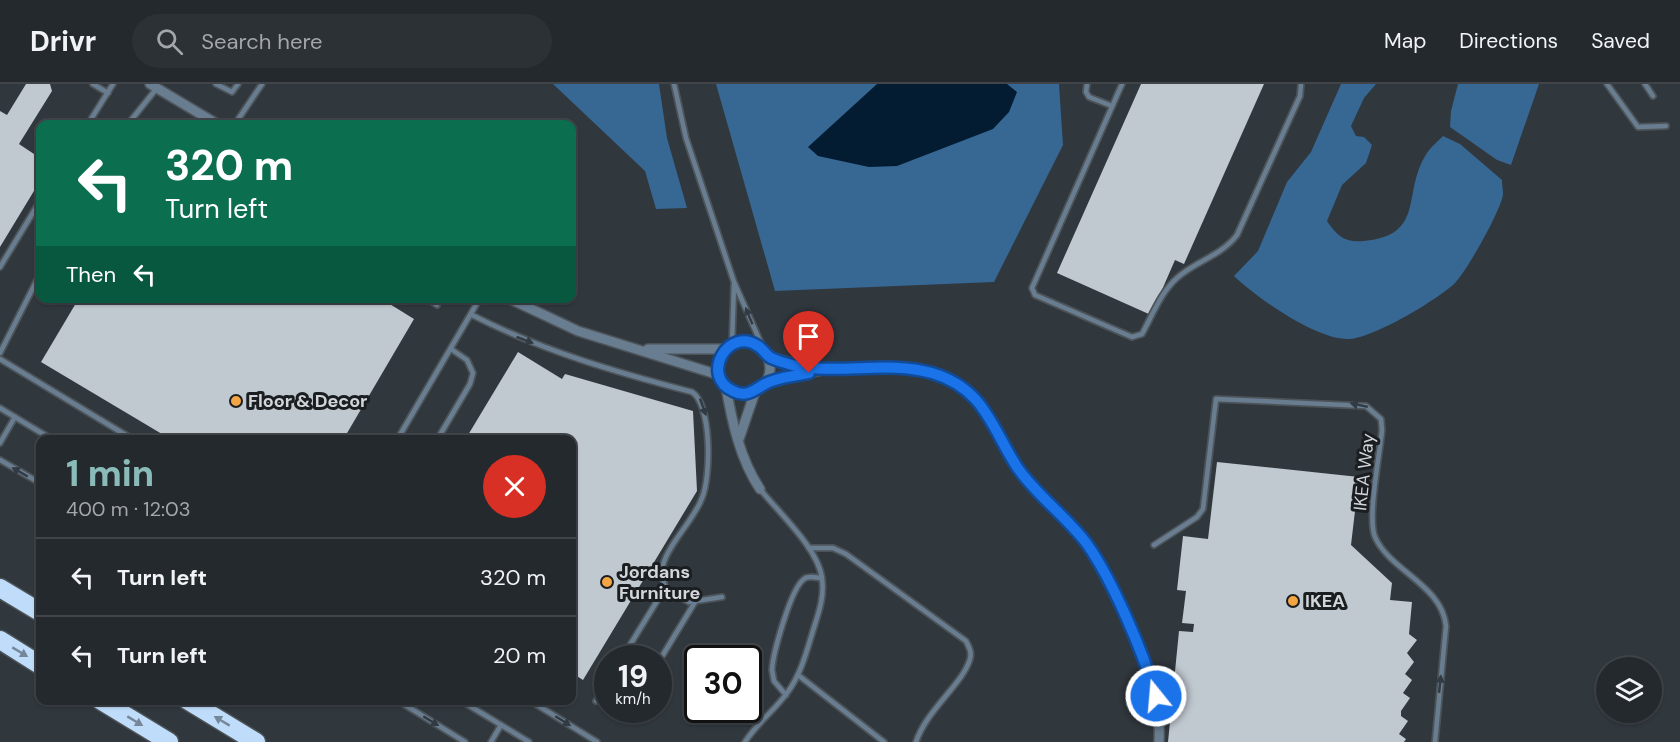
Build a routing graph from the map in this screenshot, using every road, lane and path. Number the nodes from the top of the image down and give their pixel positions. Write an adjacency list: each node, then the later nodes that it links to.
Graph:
1 (93, 84): 13 (lane)
2 (113, 84): 13 (lane)
3 (216, 84): 4 (lane)
4 (238, 84)
5 (262, 84): 19 (lane)
6 (674, 84): 24 (lane)
7 (1087, 84): 15 (lane)
8 (1122, 84): 15 (lane)
9 (1300, 84): 15 (lane)
10 (1607, 84): 20 (lane)
11 (1645, 84): 14 (lane)
12 (153, 86): 17 (lane); 18 (street)
13 (108, 93): 16 (lane)
14 (1653, 96)
15 (1112, 106)
16 (91, 120)
17 (131, 120)
18 (210, 120)
19 (238, 120)
20 (1666, 126)
21 (36, 208): 22 (lane)
22 (0, 267)
23 (36, 282): 33 (lane)
24 (734, 282): 30 (lane); 34 (lane, one-way to 24)
25 (433, 303): 28 (lane)
26 (478, 303): 29 (lane)
27 (519, 303): 32 (street)
28 (436, 305)
29 (472, 315): 31 (lane); 56 (lane, one-way to 56)
30 (729, 346): 32 (street); 34 (street); 37 (street)
31 (451, 349): 45 (lane); 46 (lane)
32 (639, 349): 37 (street)
33 (0, 353)
34 (766, 354): 36 (street); 38 (street)
35 (0, 359): 44 (lane)
36 (822, 370): 38 (street); 81 (street)
37 (719, 375): 39 (street)
38 (765, 384): 40 (street)
39 (726, 387): 40 (street); 47 (street)
40 (755, 392): 47 (street)
41 (0, 408): 42 (lane)
42 (15, 417): 43 (lane); 48 (lane)
43 (45, 435)
44 (126, 435)
45 (400, 435)
46 (440, 435)
47 (739, 439): 51 (street)
48 (0, 443)
49 (0, 460): 50 (lane, one-way to 49)
50 (36, 481)
51 (760, 489): 53 (lane)
52 (1154, 545): 82 (lane, IKEA Way, one-way to 52)
53 (809, 548): 54 (lane); 80 (lane)
54 (822, 579): 64 (lane); 65 (lane)
55 (0, 588): 59 (highway)
56 (665, 588): 58 (lane); 61 (lane)
57 (722, 597): 58 (lane)
58 (695, 602): 62 (lane)
59 (36, 610)
60 (0, 640): 63 (highway, one-way to 63)
61 (630, 645)
62 (669, 645)
63 (36, 662)
64 (798, 675): 65 (lane); 79 (lane)
65 (786, 695): 78 (lane)
66 (108, 705): 72 (highway, one-way to 72)
67 (195, 705): 73 (highway, one-way to 67)
68 (405, 705): 74 (lane, one-way to 74)
69 (468, 705): 71 (lane)
70 (537, 705): 77 (lane, one-way to 77)
71 (501, 725): 75 (lane); 76 (lane)
72 (169, 742)
73 (256, 742)
74 (465, 742)
75 (491, 742)
76 (529, 742)
77 (597, 742)
78 (745, 742)
79 (884, 742)
80 (915, 742)
81 (1159, 742)
82 (1435, 742)

